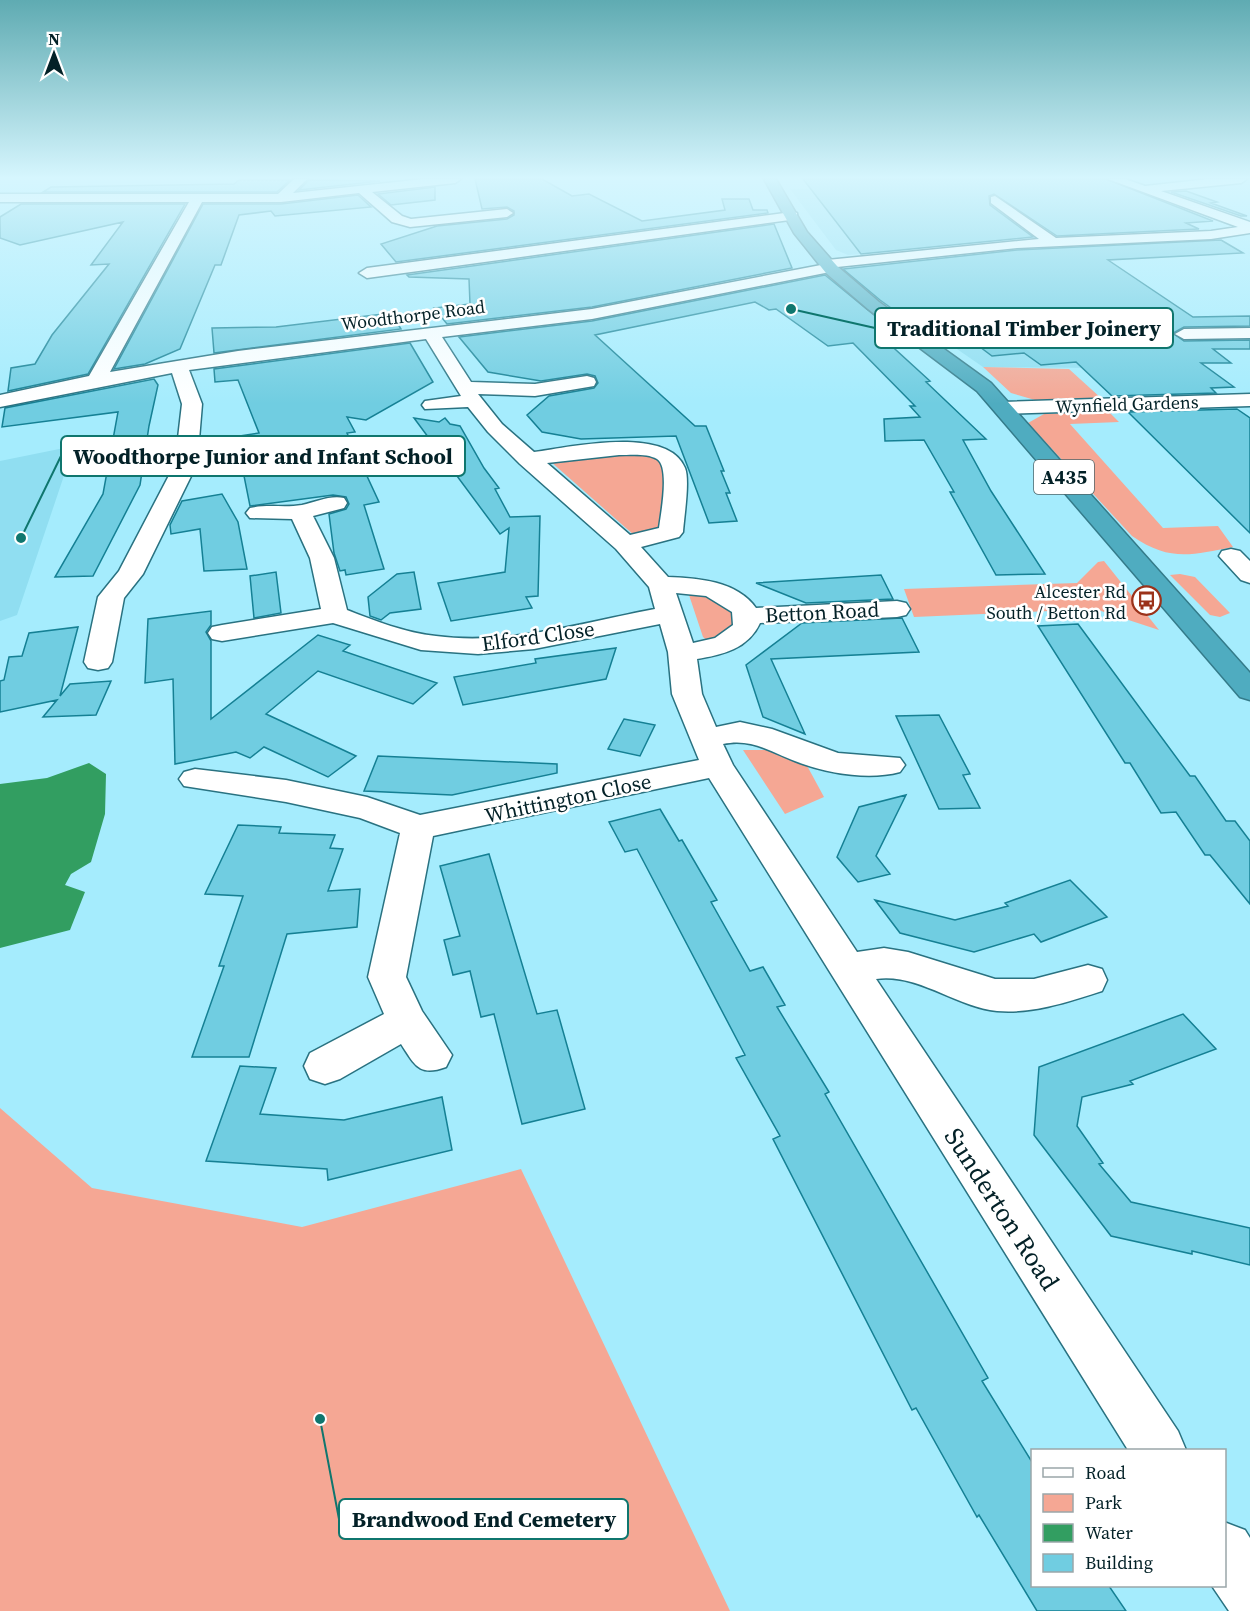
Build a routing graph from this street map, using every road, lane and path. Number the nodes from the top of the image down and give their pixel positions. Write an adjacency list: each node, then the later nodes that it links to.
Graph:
1 (166, 254): 11 (street)
2 (507, 254): 6 (street)
3 (817, 254): 5 (highway, A435)
4 (939, 254): 5 (street, Woodthorpe Road)
5 (829, 266): 7 (street, Woodthorpe Road); 17 (highway, A435)
6 (367, 273)
7 (430, 332): 10 (street, Woodthorpe Road); 13 (street, Sunderton Road)
8 (1250, 333): 9 (street)
9 (1184, 334)
10 (178, 365): 11 (street, Woodthorpe Road); 31 (street)
11 (96, 380): 15 (street, Woodthorpe Road)
12 (587, 382): 13 (street)
13 (469, 394): 16 (street); 18 (street, Sunderton Road)
14 (1250, 400): 17 (street, Wynfield Gardens)
15 (0, 401)
16 (432, 405)
17 (1004, 408): 32 (highway, A435)
18 (528, 459): 22 (street, Sunderton Road); 22 (street)
19 (336, 503): 20 (street)
20 (300, 512): 21 (street); 27 (street)
21 (258, 513)
22 (625, 544): 25 (street, Sunderton Road)
23 (1231, 556): 24 (street)
24 (1250, 575)
25 (666, 600): 27 (street, Elford Close); 28 (street, Betton Road); 30 (street, Sunderton Road)
26 (897, 609): 28 (street, Betton Road)
27 (335, 615): 29 (street)
28 (747, 616): 30 (street, Betton Road)
29 (222, 633)
30 (682, 651): 33 (street, Sunderton Road)
31 (98, 662)
32 (1250, 691)
33 (712, 752): 34 (street); 36 (street, Whittington Close); 37 (street, Sunderton Road)
34 (889, 765)
35 (195, 779): 36 (street, Whittington Close)
36 (418, 827): 39 (street)
37 (846, 968): 38 (street); 42 (street, Sunderton Road)
38 (1088, 980)
39 (407, 1021): 40 (street); 41 (street)
40 (431, 1055)
41 (325, 1066)
42 (1158, 1449)
43 (1226, 1554): 44 (street)
44 (1250, 1590)

